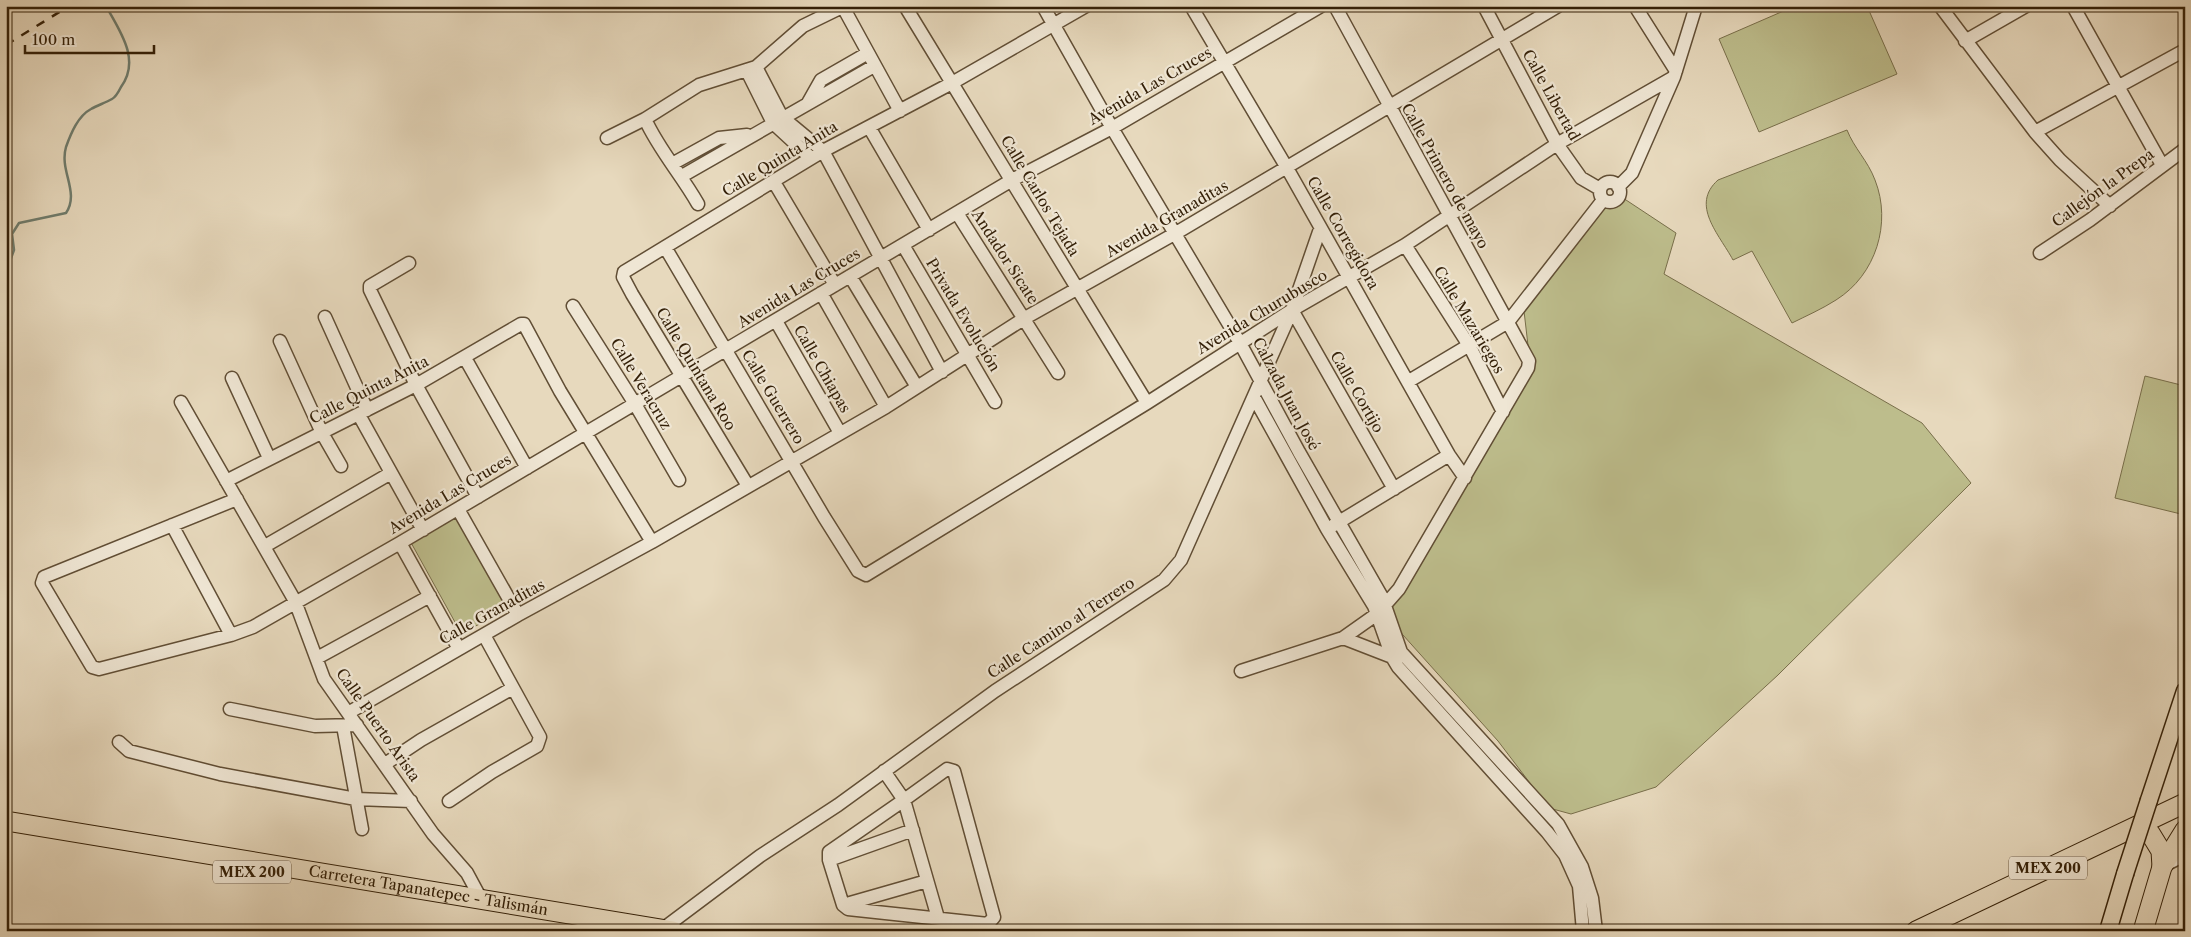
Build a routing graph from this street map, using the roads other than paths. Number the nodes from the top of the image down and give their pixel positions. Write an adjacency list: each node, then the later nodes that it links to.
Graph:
1 (843, 6): 19 (street); 22 (street)
2 (905, 6): 24 (street, Calle Carlos Tejada)
3 (1043, 6): 15 (street, Calzada Juan José)
4 (1086, 6): 15 (street, Calle Quinta Anita)
5 (1191, 6): 20 (street, Calle Corregidora)
6 (1321, 6): 20 (street, Avenida Las Cruces)
7 (1335, 6): 27 (street, Calle Primero de mayo)
8 (1484, 6): 16 (street, Calle Libertad)
9 (1558, 6): 16 (street, Avenida Granaditas)
10 (1635, 6): 23 (street)
11 (1696, 6): 23 (street)
12 (1940, 6): 17 (street)
13 (2026, 6): 17 (street)
14 (2073, 6): 25 (street)
15 (1054, 24): 24 (street, Calle Quinta Anita); 32 (street, Calzada Juan José)
16 (1502, 40): 27 (street, Avenida Granaditas); 36 (street, Calle Libertad)
17 (1965, 41): 33 (street)
18 (2185, 50): 25 (street)
19 (868, 53): 21 (street); 26 (street)
20 (1223, 63): 32 (street, Avenida Las Cruces); 42 (street, Calle Corregidora)
21 (874, 66): 26 (street); 28 (street)
22 (752, 69): 29 (street); 30 (street)
23 (1675, 74): 36 (street, Avenida Churubusco); 46 (street)
24 (952, 83): 28 (street, Calle Quinta Anita); 44 (street, Calle Carlos Tejada)
25 (2117, 87): 33 (street); 41 (street)
26 (807, 103): 30 (street)
27 (1388, 107): 42 (street, Avenida Granaditas); 50 (street, Calle Primero de mayo)
28 (900, 111): 31 (street, Calle Quinta Anita)
29 (645, 119): 35 (street); 40 (street)
30 (778, 120): 34 (street); 38 (street); 39 (street)
31 (869, 127): 38 (street, Calle Quinta Anita); 52 (street)
32 (1112, 128): 44 (street, Avenida Las Cruces); 53 (street, Calzada Juan José)
33 (2035, 132): 48 (street)
34 (752, 135): 40 (street); 43 (street)
35 (606, 138)
36 (1557, 144): 46 (street, Calle Libertad); 50 (street, Avenida Churubusco)
37 (2185, 149): 41 (street, Callejón la Prepa)
38 (823, 151): 39 (street, Calle Quinta Anita); 58 (street)
39 (812, 158): 45 (street, Calle Quinta Anita)
40 (672, 164): 43 (street)
41 (2162, 165): 48 (street, Callejón la Prepa)
42 (1287, 168): 51 (street, Calle Corregidora); 53 (street, Avenida Granaditas)
43 (682, 176): 47 (street)
44 (1012, 180): 49 (street, Avenida Las Cruces); 64 (street, Calle Carlos Tejada)
45 (774, 182): 56 (street, Calle Quinta Anita); 63 (street)
46 (1602, 194): 71 (street)
47 (698, 204)
48 (2110, 206): 57 (street, Callejón la Prepa)
49 (957, 213): 52 (street, Avenida Las Cruces); 69 (street, Andador Sicate)
50 (1448, 215): 55 (street, Avenida Churubusco); 71 (street, Calle Primero de mayo)
51 (1320, 229): 62 (street, Calle Corregidora); 67 (street, Calle Camino al Terrero)
52 (929, 230): 54 (street, Avenida Las Cruces)
53 (1176, 233): 64 (street, Avenida Granaditas); 73 (street, Calzada Juan José)
54 (903, 245): 58 (street, Avenida Las Cruces); 76 (street, Privada Evolución)
55 (1405, 245): 62 (street, Avenida Churubusco); 74 (street, Calle Mazariegos)
56 (665, 247): 60 (street, Calle Quinta Anita); 75 (street, Calle Guerrero)
57 (2040, 253)
58 (880, 259): 61 (street, Avenida Las Cruces); 78 (street)
59 (409, 263): 84 (street)
60 (628, 268): 80 (street, Calle Quintana Roo)
61 (850, 276): 63 (street, Avenida Las Cruces); 85 (street)
62 (1350, 279): 67 (street, Avenida Churubusco); 82 (street, Calle Corregidora)
63 (835, 285): 65 (street, Avenida Las Cruces)
64 (1077, 291): 69 (street, Avenida Granaditas); 89 (street, Calle Carlos Tejada)
65 (822, 293): 70 (street, Avenida Las Cruces); 91 (street)
66 (573, 306): 90 (street, Calle Veracruz)
67 (1292, 310): 73 (street, Avenida Churubusco); 83 (street, Calle Camino al Terrero); 107 (street, Calle Cortijo)
68 (325, 317): 93 (street)
69 (1025, 318): 76 (street, Avenida Granaditas); 79 (street, Andador Sicate)
70 (776, 321): 75 (street, Avenida Las Cruces); 96 (street, Calle Chiapas)
71 (1508, 322): 74 (street); 92 (street, Calle Primero de mayo)
72 (280, 341): 94 (street)
73 (1240, 343): 83 (street, Calzada Juan José); 89 (street, Avenida Churubusco)
74 (1470, 347): 82 (street); 92 (street, Calle Mazariegos)
75 (726, 350): 80 (street, Avenida Las Cruces); 99 (street, Calle Guerrero)
76 (968, 356): 78 (street, Avenida Granaditas); 88 (street, Privada Evolución)
77 (465, 358): 84 (street, Calle Quinta Anita); 95 (street, Calle Quinta Anita); 101 (street)
78 (942, 372): 85 (street, Avenida Granaditas)
79 (1058, 373)
80 (682, 376): 90 (street, Avenida Las Cruces); 106 (street, Calle Quintana Roo)
81 (232, 378): 98 (street)
82 (1409, 381): 97 (street, Calle Corregidora)
83 (1260, 382): 86 (street, Calle Camino al Terrero); 111 (street, Calzada Juan José)
84 (416, 385): 93 (street, Calle Quinta Anita); 108 (street)
85 (917, 387): 91 (street, Avenida Granaditas)
86 (1254, 396): 113 (street, Calzada Juan José); 138 (street, Calle Camino al Terrero)
87 (181, 402): 105 (street, Calle Puerto Arista)
88 (995, 402)
89 (1147, 403): 118 (street, Avenida Churubusco)
90 (636, 404): 95 (street, Avenida Las Cruces); 104 (street, Calle Veracruz)
91 (886, 407): 96 (street, Avenida Granaditas)
92 (1504, 412): 103 (street)
93 (363, 413): 94 (street, Calle Quinta Anita); 102 (street)
94 (322, 432): 98 (street, Calle Quinta Anita); 100 (street)
95 (586, 433): 101 (street, Avenida Las Cruces); 115 (street)
96 (840, 433): 99 (street, Avenida Granaditas)
97 (1449, 455): 103 (street, Calle Corregidora); 107 (street)
98 (269, 458): 105 (street, Calle Quinta Anita)
99 (792, 460): 106 (street, Avenida Granaditas); 118 (street, Calle Guerrero)
100 (341, 466)
101 (527, 468): 108 (street, Avenida Las Cruces)
102 (391, 472): 114 (street); 117 (street)
103 (1465, 478): 122 (street)
104 (679, 480)
105 (226, 481): 109 (street, Calle Puerto Arista)
106 (748, 486): 115 (street, Calle Granaditas)
107 (1394, 489): 111 (street)
108 (478, 497): 110 (street, Avenida Las Cruces)
109 (237, 499): 112 (street, Avenida Las Cruces); 117 (street, Calle Puerto Arista)
110 (458, 509): 114 (street, Avenida Las Cruces); 121 (street)
111 (1341, 522): 113 (street); 122 (street, Calzada Juan José)
112 (172, 525): 123 (street); 123 (street, Avenida Las Cruces)
113 (1327, 528): 122 (street, Calzada Juan José)
114 (423, 530): 116 (street, Avenida Las Cruces)
115 (652, 542): 121 (street, Calle Granaditas)
116 (400, 543): 119 (street); 120 (street, Avenida Las Cruces)
117 (265, 546): 120 (street, Calle Puerto Arista)
118 (866, 575)
119 (430, 596): 126 (street); 128 (street)
120 (295, 601): 123 (street, Avenida Las Cruces); 128 (street, Calle Puerto Arista)
121 (518, 615): 124 (street, Calle Granaditas)
122 (1384, 615): 125 (street); 127 (street)
123 (231, 635)
124 (484, 635): 126 (street, Calle Granaditas); 130 (street)
125 (1343, 638): 127 (street); 129 (street)
126 (459, 649): 133 (street, Calle Granaditas)
127 (1396, 654): 159 (street); 160 (street)
128 (317, 658): 133 (street, Calle Puerto Arista)
129 (1241, 670)
130 (513, 688): 137 (street); 142 (street)
131 (2185, 691): 163 (main road, bridge)
132 (230, 709): 135 (street)
133 (348, 713): 134 (street, Calle Puerto Arista)
134 (357, 725): 135 (street); 137 (street, Calle Puerto Arista)
135 (343, 726): 139 (street)
136 (119, 742): 139 (street)
137 (386, 764): 141 (street, Calle Puerto Arista)
138 (884, 771): 140 (street); 157 (street, Calle Camino al Terrero)
139 (356, 799): 141 (street); 145 (street)
140 (904, 800): 146 (street); 151 (street); 156 (street)
141 (411, 801): 154 (street, Calle Puerto Arista)
142 (450, 801)
143 (2184, 805): 149 (highway, MEX 200); 161 (highway, MEX 200)
144 (6, 820): 154 (highway, Carretera Tapanatepec - Talismán / MEX 200)
145 (362, 829)
146 (913, 830): 151 (street); 153 (street)
147 (2185, 830): 152 (highway)
148 (6, 831): 158 (highway, Carretera Tapanatepec - Talismán / MEX 200)
149 (2150, 833): 152 (highway); 162 (highway, MEX 200)
150 (2185, 855): 152 (street)
151 (829, 860): 155 (street)
152 (2162, 867): 164 (highway)
153 (927, 881): 155 (street); 156 (street)
154 (480, 899): 157 (highway, Carretera Tapanatepec - Talismán / MEX 200)
155 (843, 905): 156 (street)
156 (938, 918)
157 (665, 930)
158 (601, 931)
159 (1583, 931)
160 (1596, 931)
161 (1916, 931)
162 (1942, 931)
163 (2108, 931)
164 (2143, 931)

